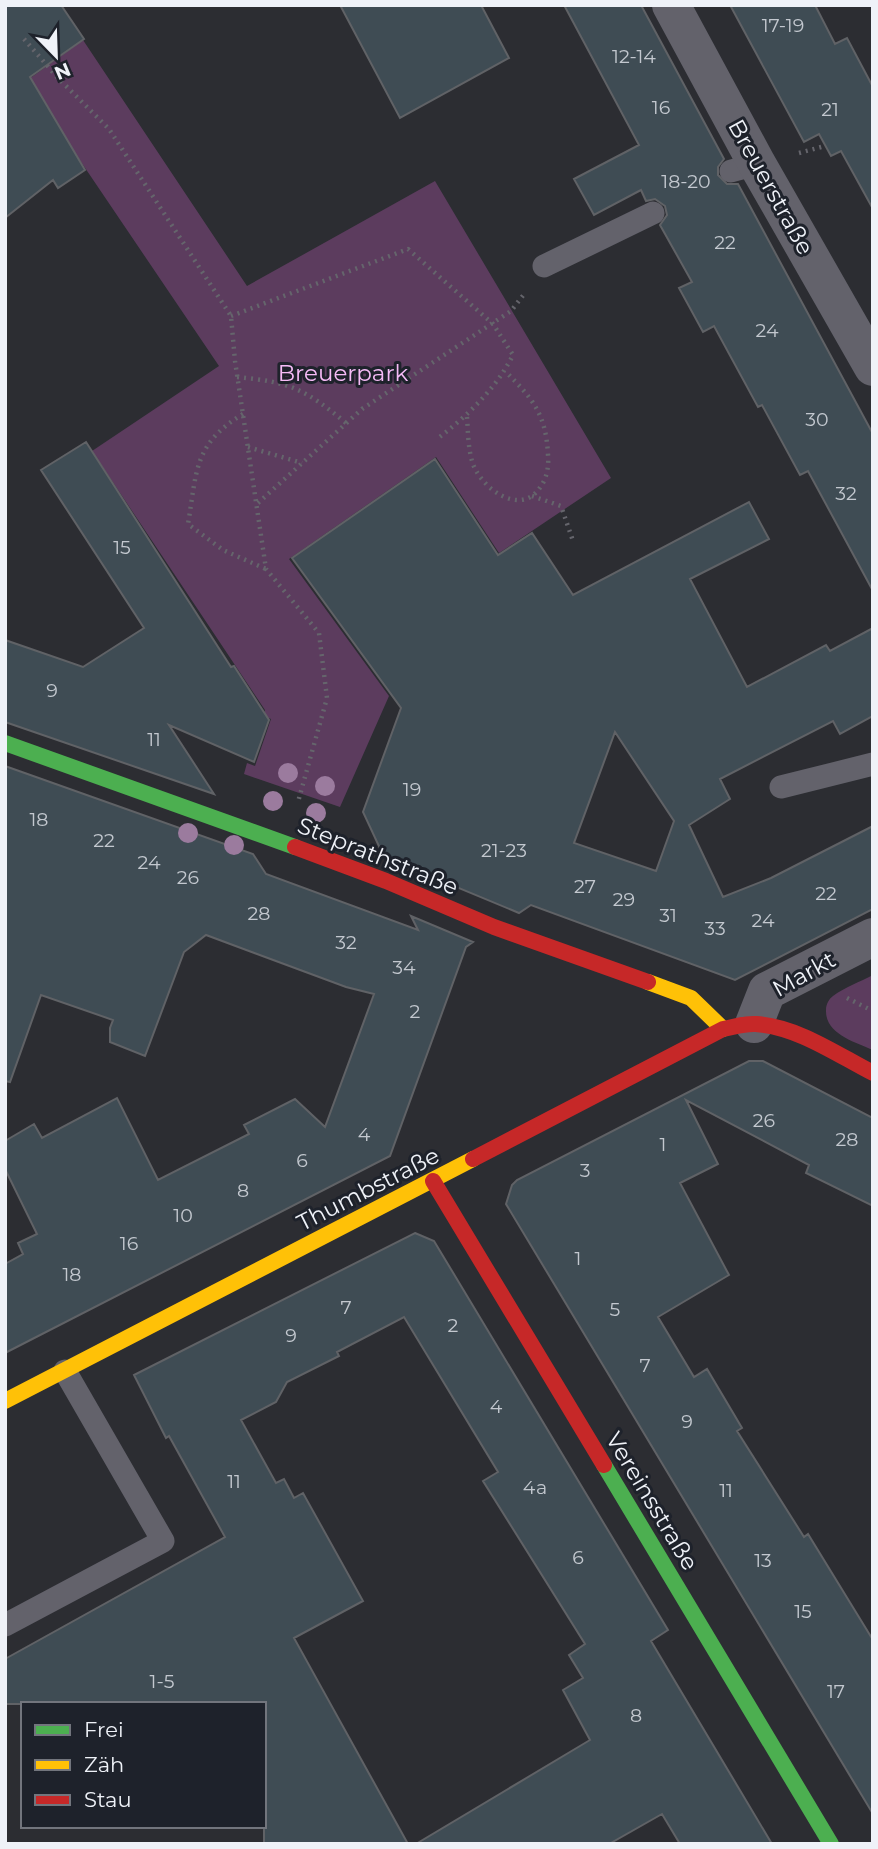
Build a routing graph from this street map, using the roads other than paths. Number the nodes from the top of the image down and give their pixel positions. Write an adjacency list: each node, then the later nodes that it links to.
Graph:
1 (671, 5): 4 (street, Breuerstraße)
2 (653, 213): 3 (lane)
3 (544, 266)
4 (873, 368)
5 (5, 743): 9 (street, Steprathstraße)
6 (873, 764): 7 (lane)
7 (781, 787)
8 (873, 937): 9 (street, Markt)
9 (739, 1027): 10 (street, Markt); 11 (street, Thumbstraße)
10 (873, 1073)
11 (433, 1181): 12 (street, Thumbstraße); 15 (street, Vereinsstraße)
12 (65, 1371): 13 (street, Thumbstraße); 14 (lane)
13 (5, 1401)
14 (5, 1625)
15 (831, 1844)

